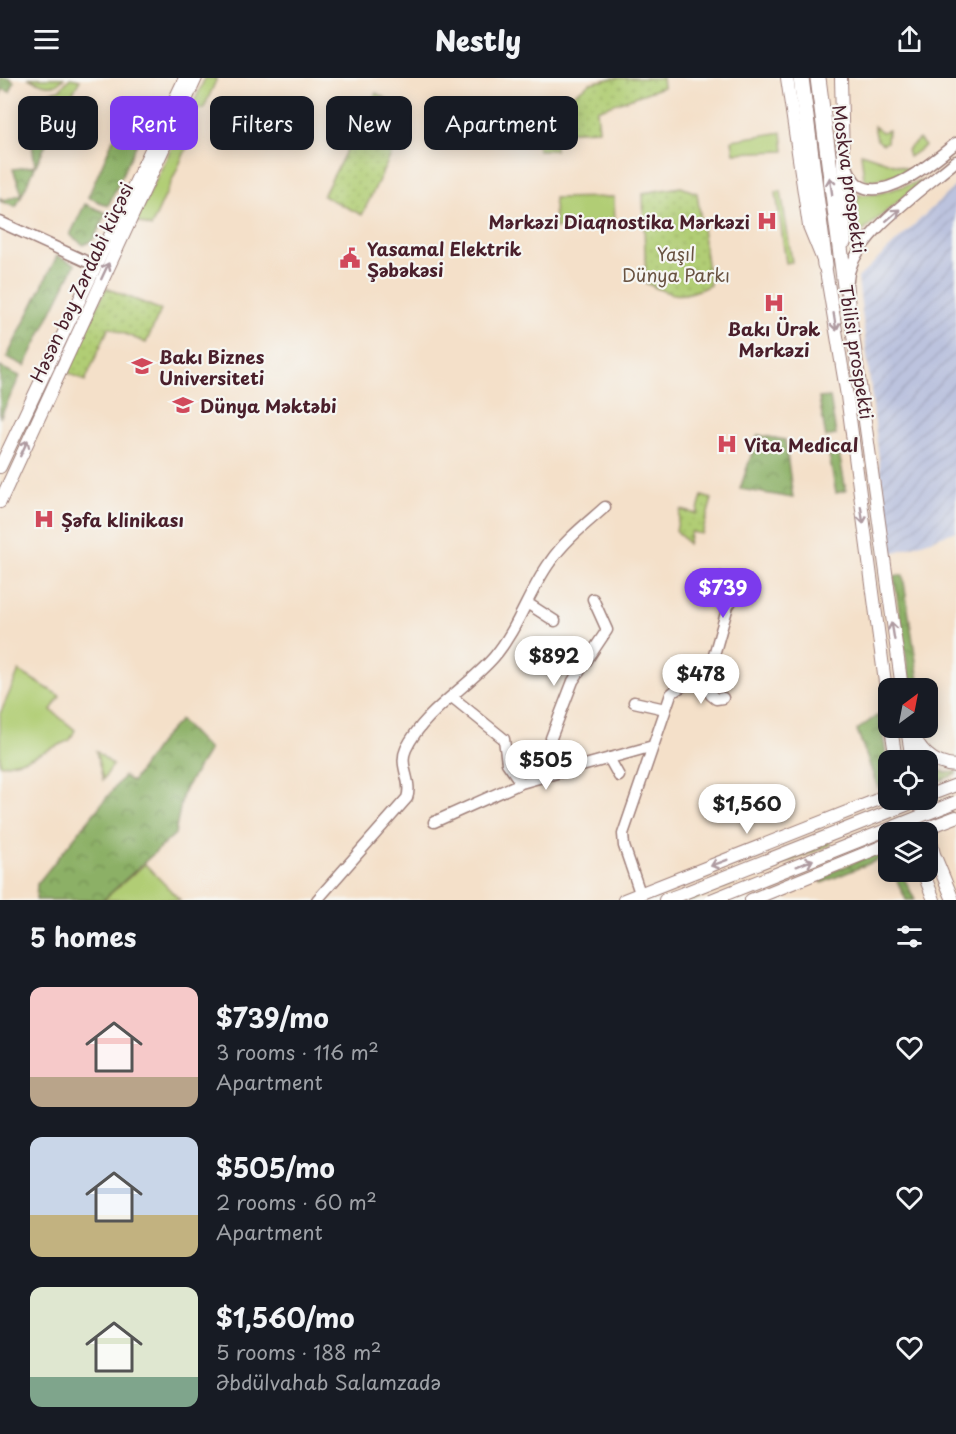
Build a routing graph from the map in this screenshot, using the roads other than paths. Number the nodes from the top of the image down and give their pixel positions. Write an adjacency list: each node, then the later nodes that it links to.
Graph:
1 (185, 78): 11 (main road, Həsən bəy Zərdabi küçəsi)
2 (196, 78): 15 (main road, Həsən bəy Zərdabi küçəsi, one-way to 2)
3 (787, 78): 12 (main road, Tbilisi prospekti)
4 (801, 78): 12 (highway, Moskva prospekti)
5 (818, 78): 13 (highway, Moskva prospekti, one-way to 5)
6 (841, 78): 8 (main road, Tbilisi prospekti)
7 (956, 143): 8 (street)
8 (845, 161): 13 (main road, Tbilisi prospekti)
9 (956, 161): 13 (street, one-way to 9)
10 (0, 222): 11 (street)
11 (94, 265): 14 (main road, Həsən bəy Zərdabi küçəsi)
12 (825, 265): 28 (main road, Tbilisi prospekti, one-way to 28)
13 (846, 292): 29 (main road, Tbilisi prospekti, one-way to 13)
14 (46, 366): 15 (main road); 16 (main road, Həsən bəy Zərdabi küçəsi)
15 (60, 371): 17 (main road, Həsən bəy Zərdabi küçəsi)
16 (40, 380): 17 (main road); 18 (main road, Həsən bəy Zərdabi küçəsi)
17 (53, 386): 19 (main road, Həsən bəy Zərdabi küçəsi, one-way to 17)
18 (0, 467)
19 (0, 501)
20 (605, 507): 24 (street)
21 (721, 577): 25 (street)
22 (744, 583): 25 (street)
23 (593, 599): 38 (street)
24 (527, 603): 26 (street); 30 (street)
25 (728, 606): 27 (street)
26 (555, 621)
27 (705, 676): 31 (street); 33 (street)
28 (884, 678)
29 (901, 678)
30 (452, 697): 40 (street); 55 (street)
31 (723, 698)
32 (634, 702): 33 (street)
33 (665, 709): 35 (street)
34 (914, 738): 37 (main road)
35 (653, 746): 36 (street); 54 (street)
36 (609, 758): 38 (street); 39 (street)
37 (956, 766)
38 (569, 769): 40 (street)
39 (619, 776)
40 (521, 783): 48 (street)
41 (956, 785): 42 (main road)
42 (938, 792)
43 (878, 799): 47 (main road)
44 (956, 802): 58 (main road, one-way to 44, bridge)
45 (894, 810): 57 (main road, bridge)
46 (956, 817): 49 (main road)
47 (826, 821): 51 (main road); 54 (main road, one-way to 54)
48 (434, 822)
49 (938, 824)
50 (878, 848): 51 (main road)
51 (844, 862): 59 (main road)
52 (938, 864): 61 (main road)
53 (927, 882): 60 (main road)
54 (640, 893): 56 (main road)
55 (317, 900)
56 (624, 900)
57 (665, 900)
58 (711, 900)
59 (750, 900)
60 (934, 900)
61 (952, 900)

